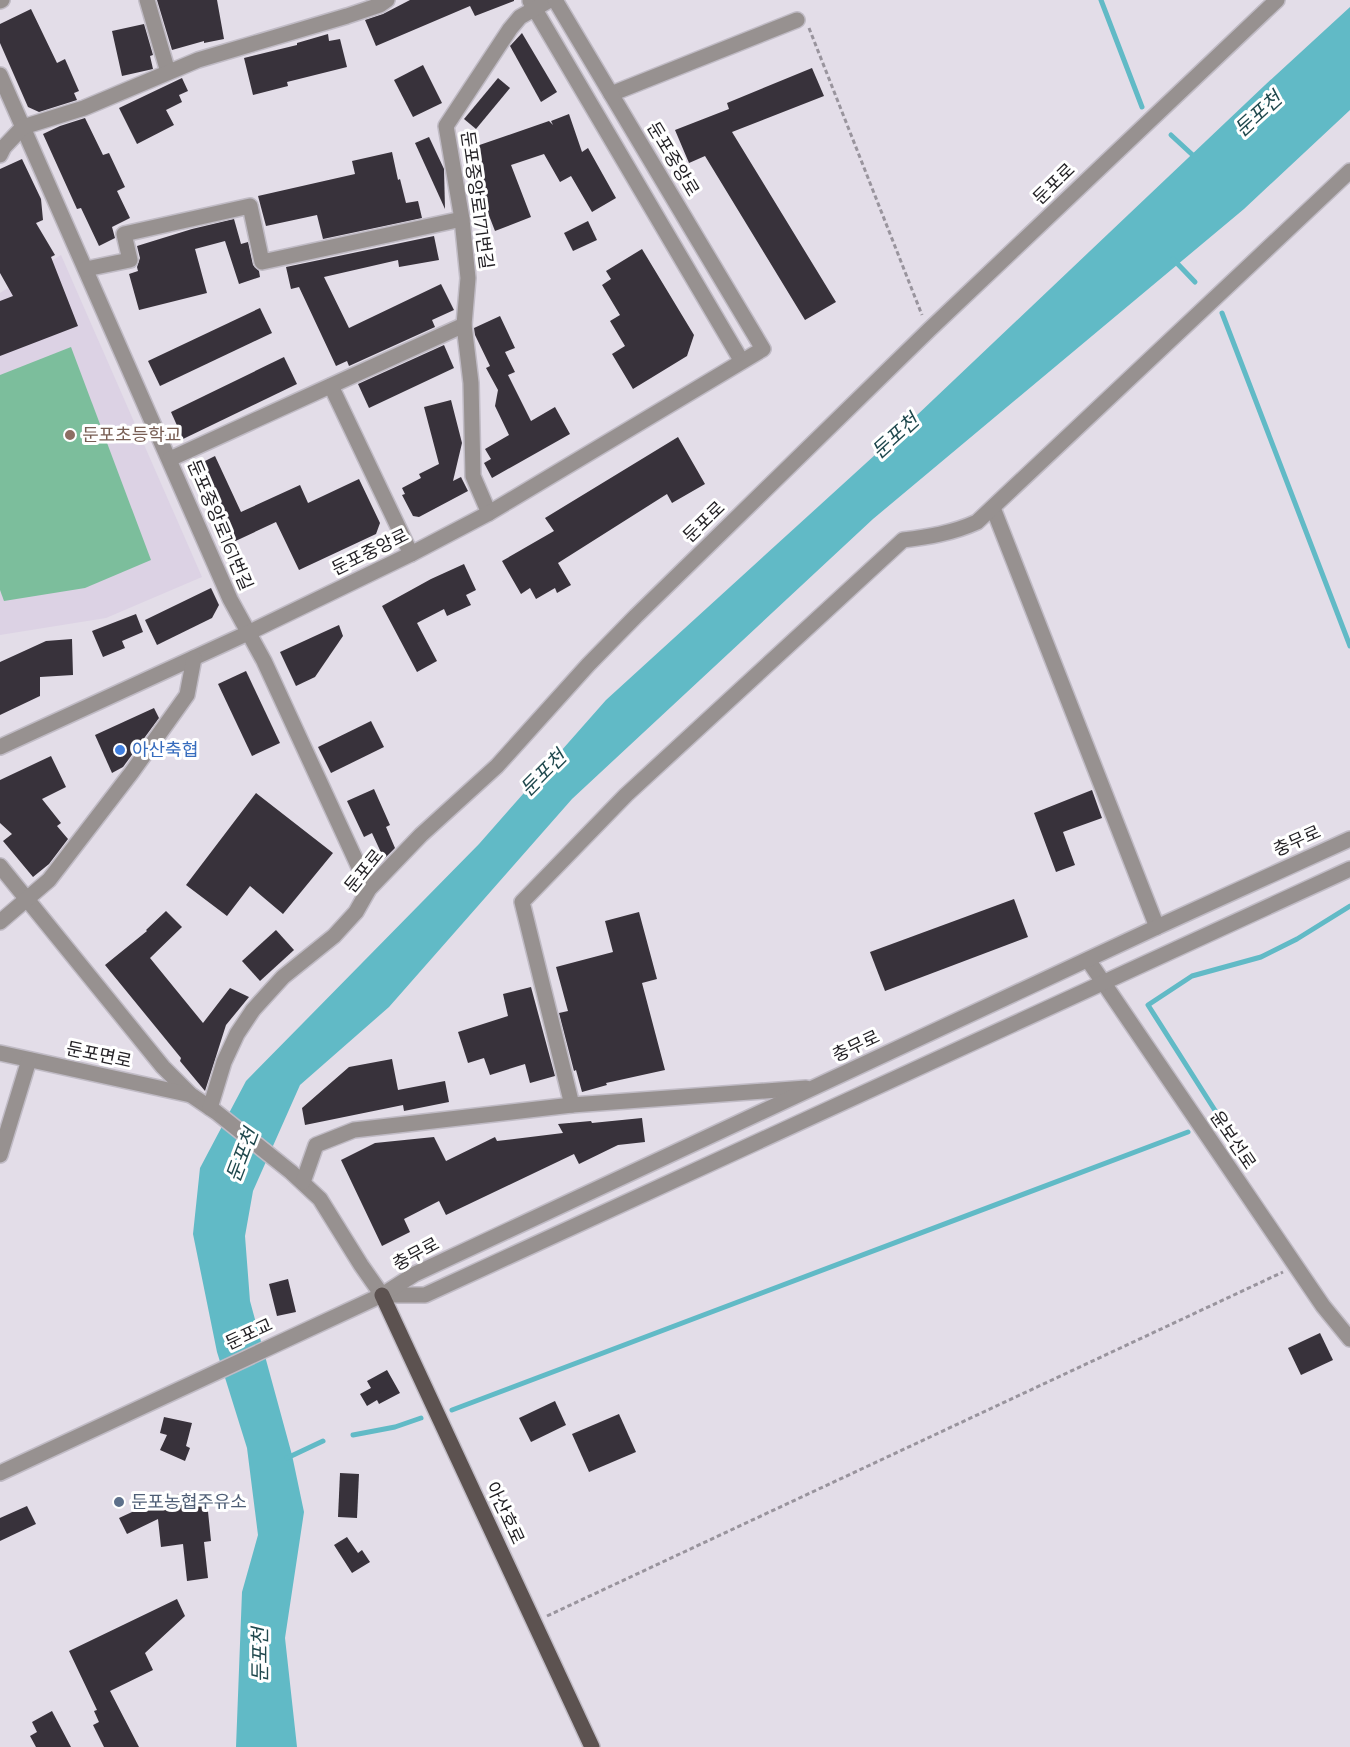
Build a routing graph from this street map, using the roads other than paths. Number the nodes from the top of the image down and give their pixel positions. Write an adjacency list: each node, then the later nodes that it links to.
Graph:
1 (147, 0): 8 (street)
2 (387, 0): 8 (street)
3 (550, 0): 6 (street, 둔포중앙로171번길)
4 (555, 0): 10 (street, 둔포중앙로)
5 (1277, 0): 29 (street, 둔포로)
6 (532, 4): 14 (street, 둔포중앙로171번길); 17 (street)
7 (802, 21): 10 (street)
8 (168, 72): 11 (street)
9 (0, 75): 11 (street, 둔포중앙로161번길)
10 (611, 94): 17 (street, 둔포중앙로)
11 (23, 127): 12 (street); 15 (street, 둔포중앙로161번길)
12 (0, 154)
13 (1350, 171): 20 (street)
14 (462, 219): 15 (street); 16 (street, 둔포중앙로171번길)
15 (86, 269): 19 (street, 둔포중앙로161번길)
16 (464, 324): 18 (street); 21 (street, 둔포중앙로171번길)
17 (741, 360): 21 (street, 둔포중앙로)
18 (331, 386): 19 (street); 22 (street)
19 (170, 459): 23 (street, 둔포중앙로161번길)
20 (993, 508): 32 (street); 39 (street)
21 (489, 513): 22 (street, 둔포중앙로)
22 (411, 554): 23 (street, 둔포중앙로)
23 (248, 633): 24 (street, 둔포중앙로); 29 (street, 둔포중앙로161번길)
24 (194, 658): 25 (street, 둔포중앙로); 30 (street)
25 (0, 747)
26 (1350, 839): 32 (street, 충무로)
27 (0, 866): 30 (street)
28 (1350, 868): 34 (street, 충무로)
29 (369, 889): 40 (street, 둔포로)
30 (26, 899): 31 (street); 38 (street)
31 (0, 921)
32 (1157, 927): 33 (street, 충무로)
33 (1088, 960): 34 (street, 윤보선로); 37 (street, 충무로)
34 (1104, 982): 44 (street, 충무로); 46 (street, 윤보선로)
35 (0, 1053): 36 (street, 둔포면로)
36 (29, 1060): 38 (street, 둔포면로); 41 (street)
37 (815, 1087): 39 (street); 44 (street, 충무로)
38 (191, 1095): 40 (street)
39 (572, 1105): 43 (street)
40 (213, 1110): 43 (street)
41 (3, 1136): 42 (street)
42 (0, 1155)
43 (297, 1177): 44 (street)
44 (382, 1295): 45 (street, 충무로); 48 (main road, 아산호로)
45 (331, 1317): 47 (street, 둔포교)
46 (1350, 1339)
47 (0, 1473)
48 (592, 1747)

